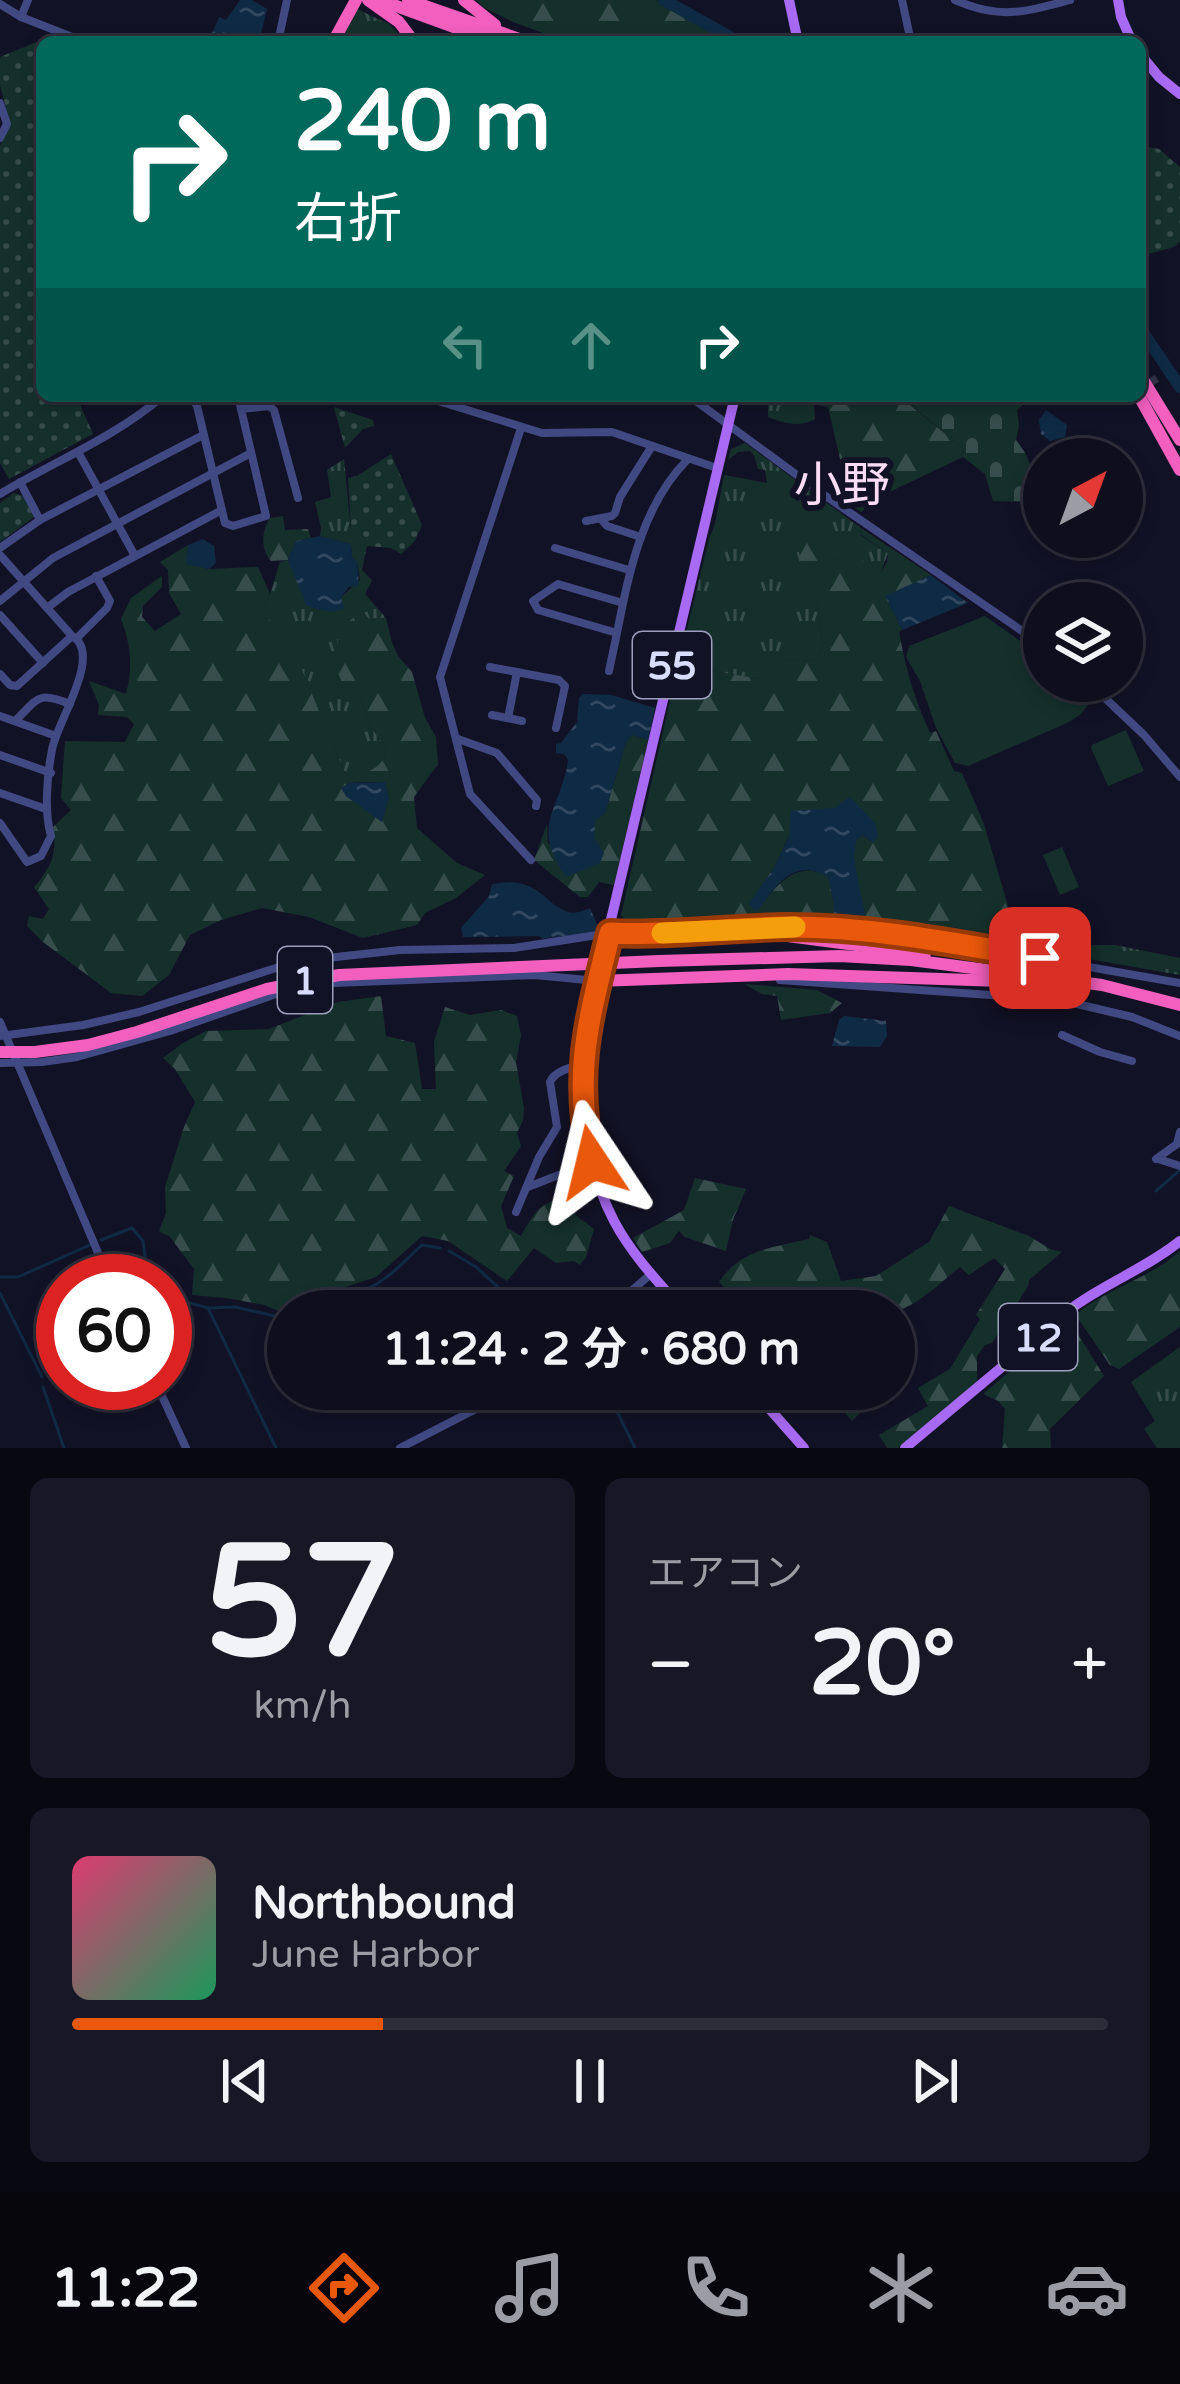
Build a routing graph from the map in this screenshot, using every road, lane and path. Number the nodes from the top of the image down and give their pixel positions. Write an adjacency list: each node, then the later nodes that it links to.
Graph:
1 (28, 0): 15 (street)
2 (286, 0): 17 (street)
3 (346, 0): 18 (highway)
4 (356, 0): 19 (highway)
5 (368, 0): 20 (highway)
6 (380, 0): 21 (highway)
7 (408, 0): 22 (highway)
8 (464, 0): 23 (highway)
9 (789, 0): 24 (main road)
10 (902, 0): 25 (street)
11 (955, 0): 12 (street)
12 (1070, 0)
13 (1118, 0): 26 (main road)
14 (0, 4): 15 (street)
15 (21, 17): 16 (street)
16 (70, 36)
17 (279, 36)
18 (331, 36)
19 (333, 36)
20 (410, 36)
21 (479, 36)
22 (512, 36)
23 (517, 36)
24 (797, 36)
25 (910, 36)
26 (1129, 36)
27 (1146, 61): 28 (main road)
28 (1180, 94)
29 (0, 103): 30 (street)
30 (0, 138)
31 (1146, 385): 43 (highway)
32 (155, 402): 45 (street)
33 (194, 402): 42 (street)
34 (239, 402): 39 (street)
35 (441, 402): 41 (street)
36 (697, 402): 40 (street)
37 (734, 402): 40 (main road, 55)
38 (1142, 402): 49 (highway)
39 (241, 409): 46 (street); 54 (street)
40 (728, 424): 48 (main road, 55); 71 (street)
41 (521, 428): 44 (street); 88 (street)
42 (203, 435): 50 (street); 52 (street)
43 (1180, 440)
44 (652, 446): 47 (street); 56 (street)
45 (78, 452): 51 (street); 52 (street)
46 (251, 453): 50 (street); 55 (street)
47 (687, 460): 48 (street); 60 (street)
48 (718, 469): 98 (main road, 55)
49 (1180, 470)
50 (214, 474): 55 (street); 59 (street)
51 (20, 482): 53 (street); 57 (street)
52 (98, 489): 57 (street); 59 (street)
53 (0, 494)
54 (298, 498)
55 (222, 511): 63 (street)
56 (601, 519): 58 (street); 60 (street)
57 (40, 520): 62 (street)
58 (586, 521)
59 (118, 523): 63 (street); 66 (street)
60 (641, 537): 64 (street)
61 (555, 548): 64 (street)
62 (0, 551): 66 (street)
63 (135, 556): 65 (street)
64 (629, 570): 68 (street)
65 (96, 577): 69 (street); 73 (street)
66 (23, 581): 67 (street); 69 (street)
67 (0, 601)
68 (623, 603): 72 (street); 72 (street)
69 (47, 608): 73 (street)
70 (0, 615): 74 (street)
71 (1023, 631)
72 (616, 634): 76 (street)
73 (75, 637): 74 (street); 80 (street)
74 (43, 663): 78 (street)
75 (490, 667): 77 (street)
76 (609, 671)
77 (518, 672): 83 (street); 86 (street)
78 (0, 674)
79 (1109, 702): 91 (street)
80 (70, 704): 85 (street); 87 (street)
81 (492, 715): 83 (street)
82 (0, 716): 85 (street)
83 (508, 718): 84 (street)
84 (522, 721)
85 (16, 722): 87 (street)
86 (556, 728)
87 (56, 736): 90 (street)
88 (456, 739): 93 (street); 96 (street)
89 (0, 755): 90 (street)
90 (51, 773): 94 (street)
91 (1180, 777)
92 (0, 793): 94 (street)
93 (536, 806)
94 (46, 809): 95 (street)
95 (0, 823)
96 (531, 860)
97 (742, 930): 98 (highway, 1); 101 (highway, 1); 102 (street)
98 (610, 933): 100 (main road, 55); 105 (street)
99 (754, 974): 100 (highway, 1); 101 (highway, 1); 107 (street)
100 (597, 981): 110 (street); 112 (main road, 55)
101 (1079, 982): 103 (highway, 1); 108 (highway, 1)
102 (1180, 983)
103 (1180, 1005)
104 (0, 1022): 105 (street)
105 (3, 1035): 110 (street)
106 (1061, 1035): 109 (street)
107 (1180, 1036)
108 (0, 1052)
109 (1132, 1061)
110 (17, 1062): 111 (street); 119 (street)
111 (0, 1063)
112 (582, 1066): 114 (main road, 55); 116 (street)
113 (1180, 1132): 115 (street)
114 (592, 1162): 116 (street); 120 (main road, 55)
115 (1180, 1166)
116 (527, 1188): 117 (street)
117 (516, 1212)
118 (1180, 1240): 129 (main road, 12)
119 (99, 1254)
120 (651, 1274): 121 (street); 122 (main road, 55)
121 (632, 1290)
122 (665, 1290)
123 (168, 1410): 126 (street)
124 (474, 1410): 127 (street)
125 (771, 1410): 128 (main road)
126 (186, 1448)
127 (400, 1448)
128 (804, 1448)
129 (904, 1448)

